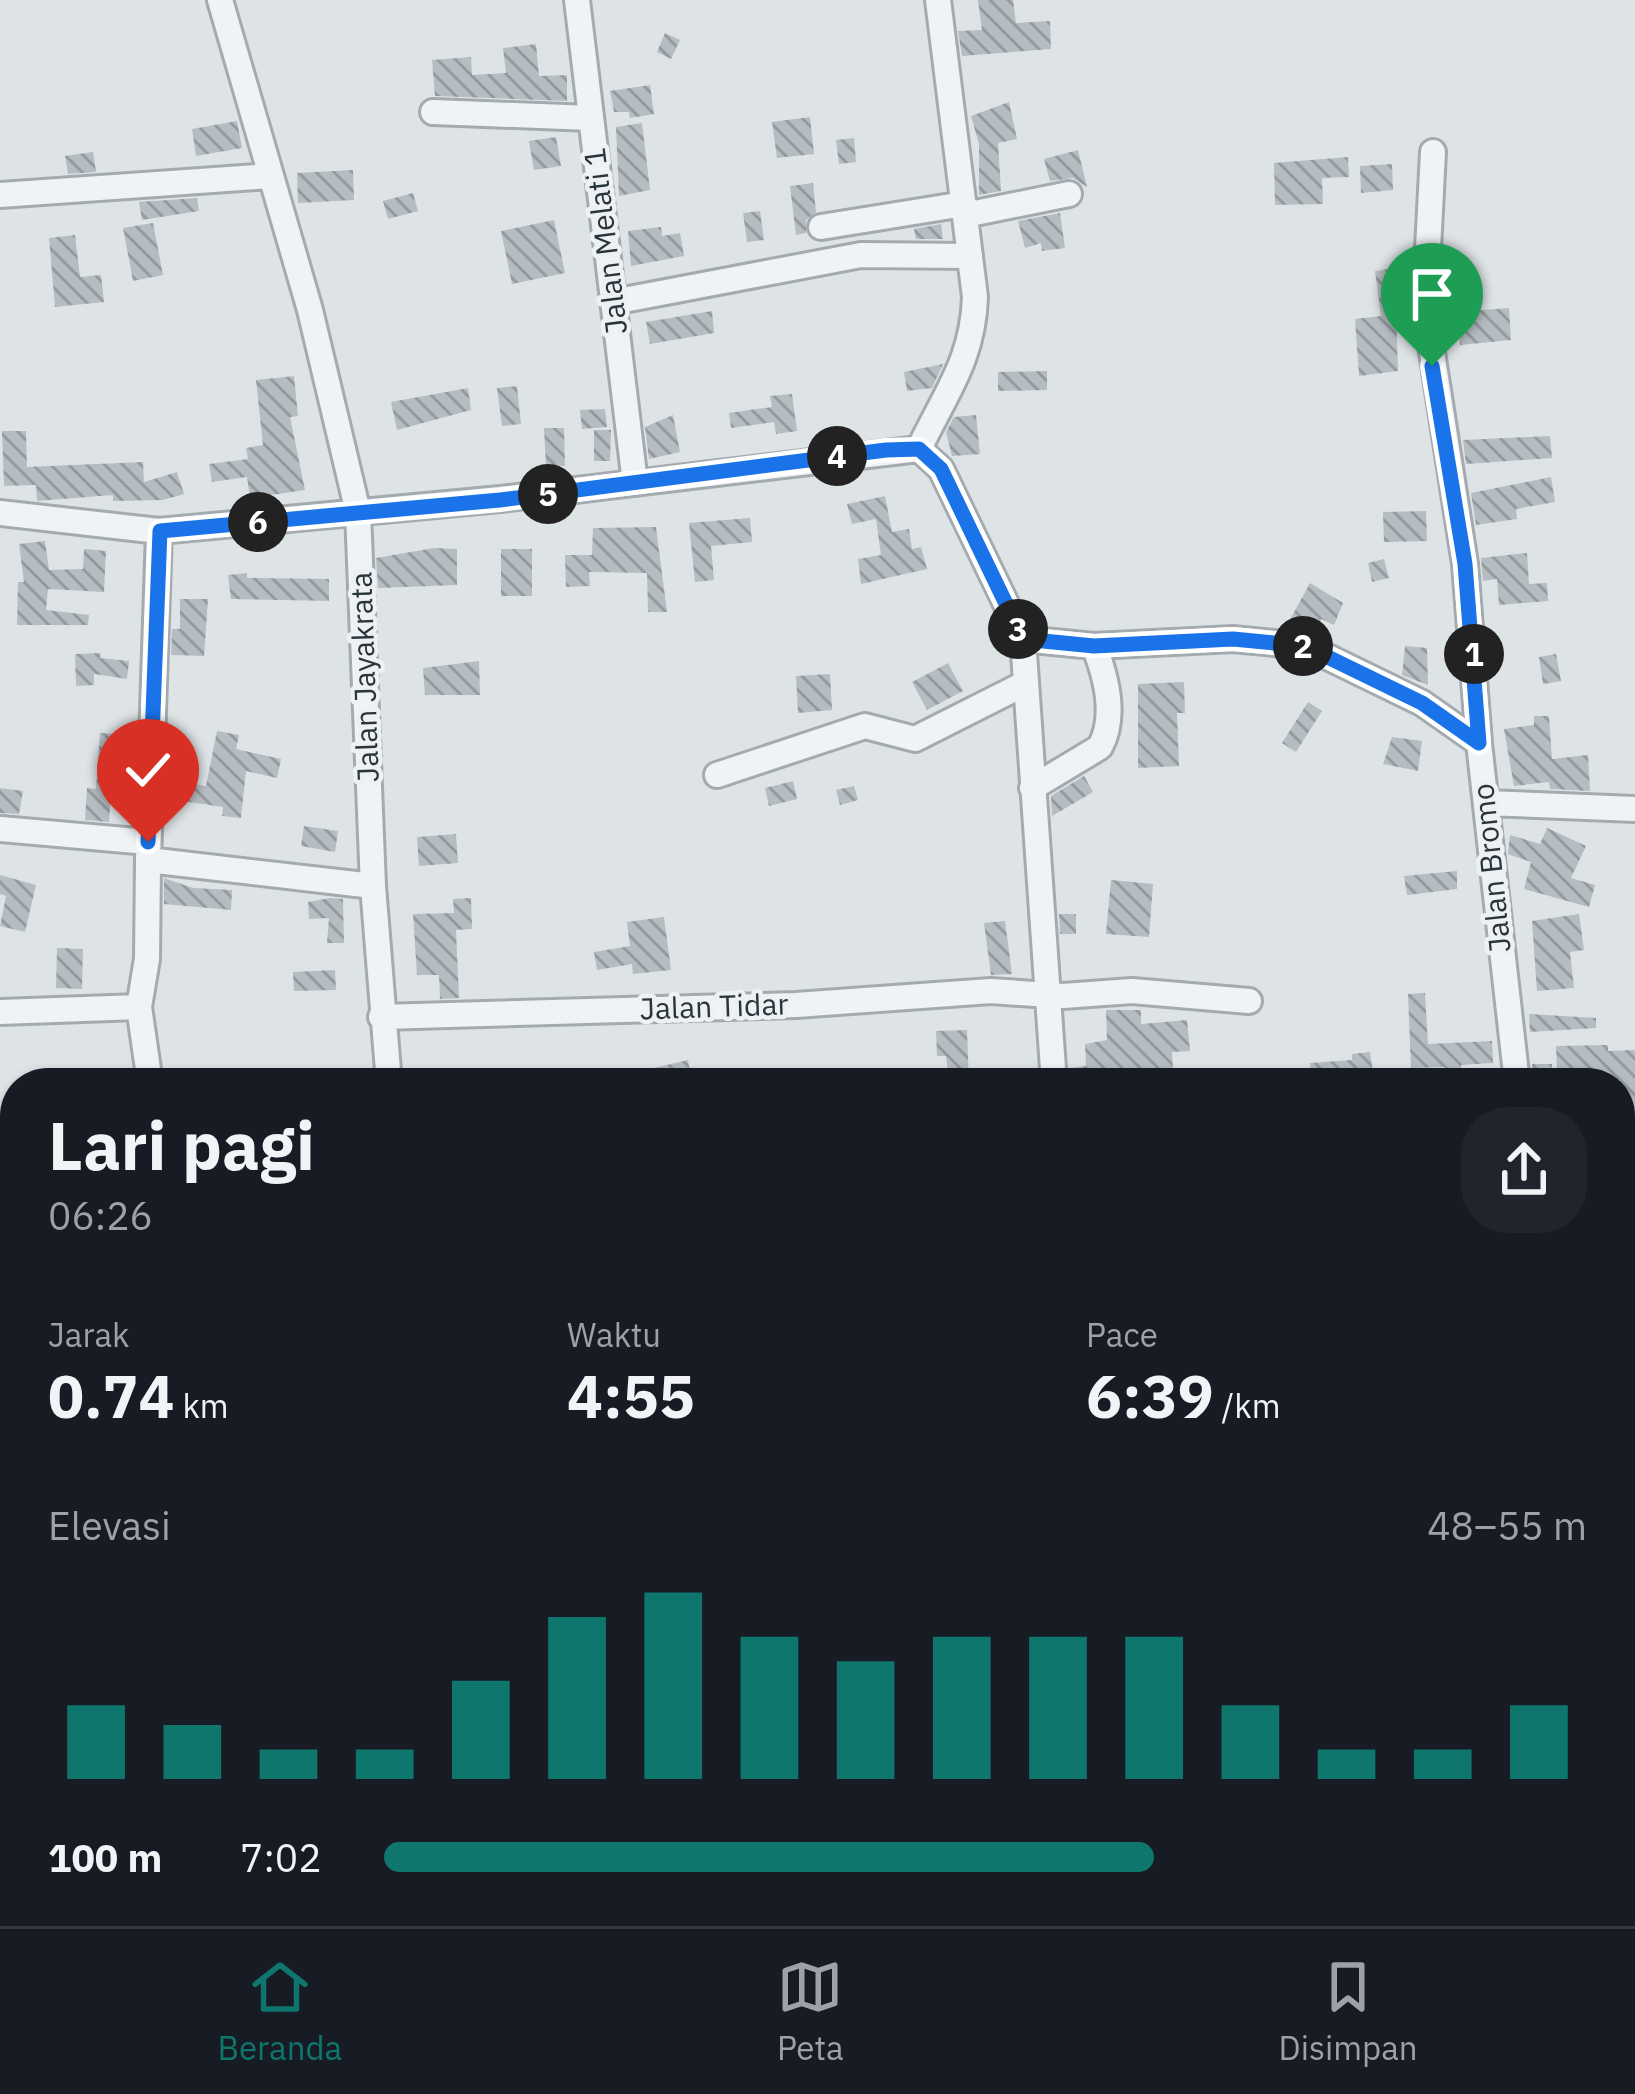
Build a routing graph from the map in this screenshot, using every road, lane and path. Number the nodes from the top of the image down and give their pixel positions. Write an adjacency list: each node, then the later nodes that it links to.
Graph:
1 (220, 0): 7 (street, Jalan Jayakrata)
2 (577, 0): 5 (street, Jalan Melati 1)
3 (938, 0): 10 (street)
4 (433, 112): 5 (street)
5 (591, 118): 13 (street, Jalan Melati 1)
6 (1433, 152): 22 (street, Jalan Bromo)
7 (270, 176): 9 (street); 16 (street, Jalan Jayakrata)
8 (1069, 194): 10 (street)
9 (0, 195)
10 (964, 209): 11 (street); 12 (street)
11 (821, 227)
12 (970, 256): 13 (street); 14 (street)
13 (613, 302): 15 (street, Jalan Melati 1)
14 (919, 449): 15 (street); 19 (street)
15 (635, 483): 16 (street)
16 (358, 512): 18 (street); 29 (street, Jalan Jayakrata)
17 (0, 513): 18 (street)
18 (160, 531): 28 (street)
19 (1023, 639): 20 (street); 21 (street)
20 (1094, 646): 22 (street); 24 (street)
21 (1026, 683): 23 (street); 24 (street)
22 (1479, 743): 25 (street, Jalan Bromo)
23 (717, 775)
24 (1032, 788): 30 (street)
25 (1486, 803): 26 (street); 38 (street, Jalan Bromo)
26 (1635, 809)
27 (1, 829): 28 (street)
28 (148, 851): 29 (street); 32 (street)
29 (374, 886): 34 (street, Jalan Jayakrata)
30 (1045, 996): 31 (street, Jalan Tidar); 34 (street, Jalan Tidar); 37 (street)
31 (1249, 1001)
32 (139, 1007): 33 (street); 35 (street)
33 (0, 1012)
34 (381, 1017): 36 (street, Jalan Jayakrata)
35 (148, 1068)
36 (386, 1068)
37 (1052, 1068)
38 (1515, 1068)

